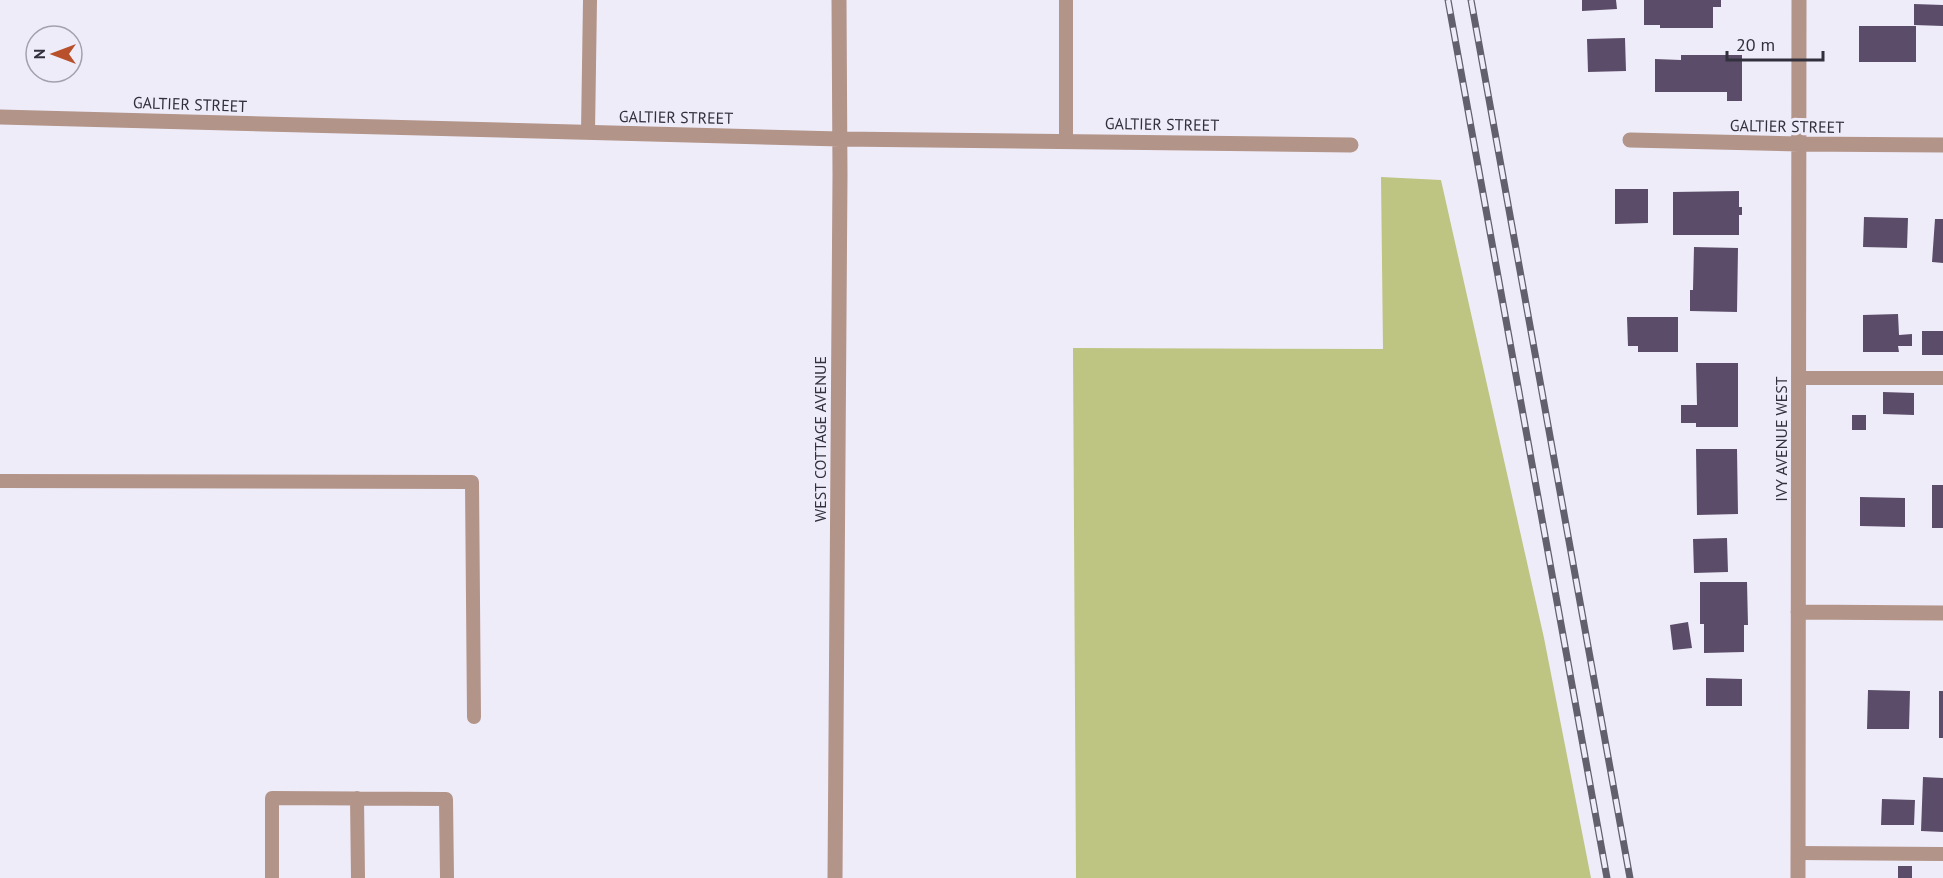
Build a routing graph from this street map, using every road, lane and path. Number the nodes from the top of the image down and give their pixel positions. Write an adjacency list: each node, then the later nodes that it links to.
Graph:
1 (590, 0): 6 (lane)
2 (839, 0): 7 (street, WEST COTTAGE AVENUE)
3 (1066, 0): 8 (lane)
4 (1799, 0): 10 (street, IVY AVENUE WEST)
5 (0, 117): 6 (street, GALTIER STREET)
6 (588, 132): 7 (street, GALTIER STREET)
7 (840, 139): 8 (street, GALTIER STREET); 25 (street, WEST COTTAGE AVENUE)
8 (1066, 140): 11 (street, GALTIER STREET)
9 (1630, 140): 10 (street, GALTIER STREET)
10 (1799, 144): 12 (street, GALTIER STREET); 13 (street, IVY AVENUE WEST)
11 (1351, 145)
12 (1943, 145)
13 (1799, 378): 14 (lane); 16 (street, IVY AVENUE WEST)
14 (1943, 378)
15 (0, 481): 18 (lane)
16 (1798, 612): 17 (street); 20 (street, IVY AVENUE WEST)
17 (1943, 613)
18 (474, 717)
19 (357, 798): 22 (lane); 23 (lane); 24 (lane)
20 (1798, 853): 21 (lane); 26 (street, IVY AVENUE WEST)
21 (1943, 854)
22 (272, 878)
23 (358, 878)
24 (447, 878)
25 (835, 878)
26 (1798, 878)

